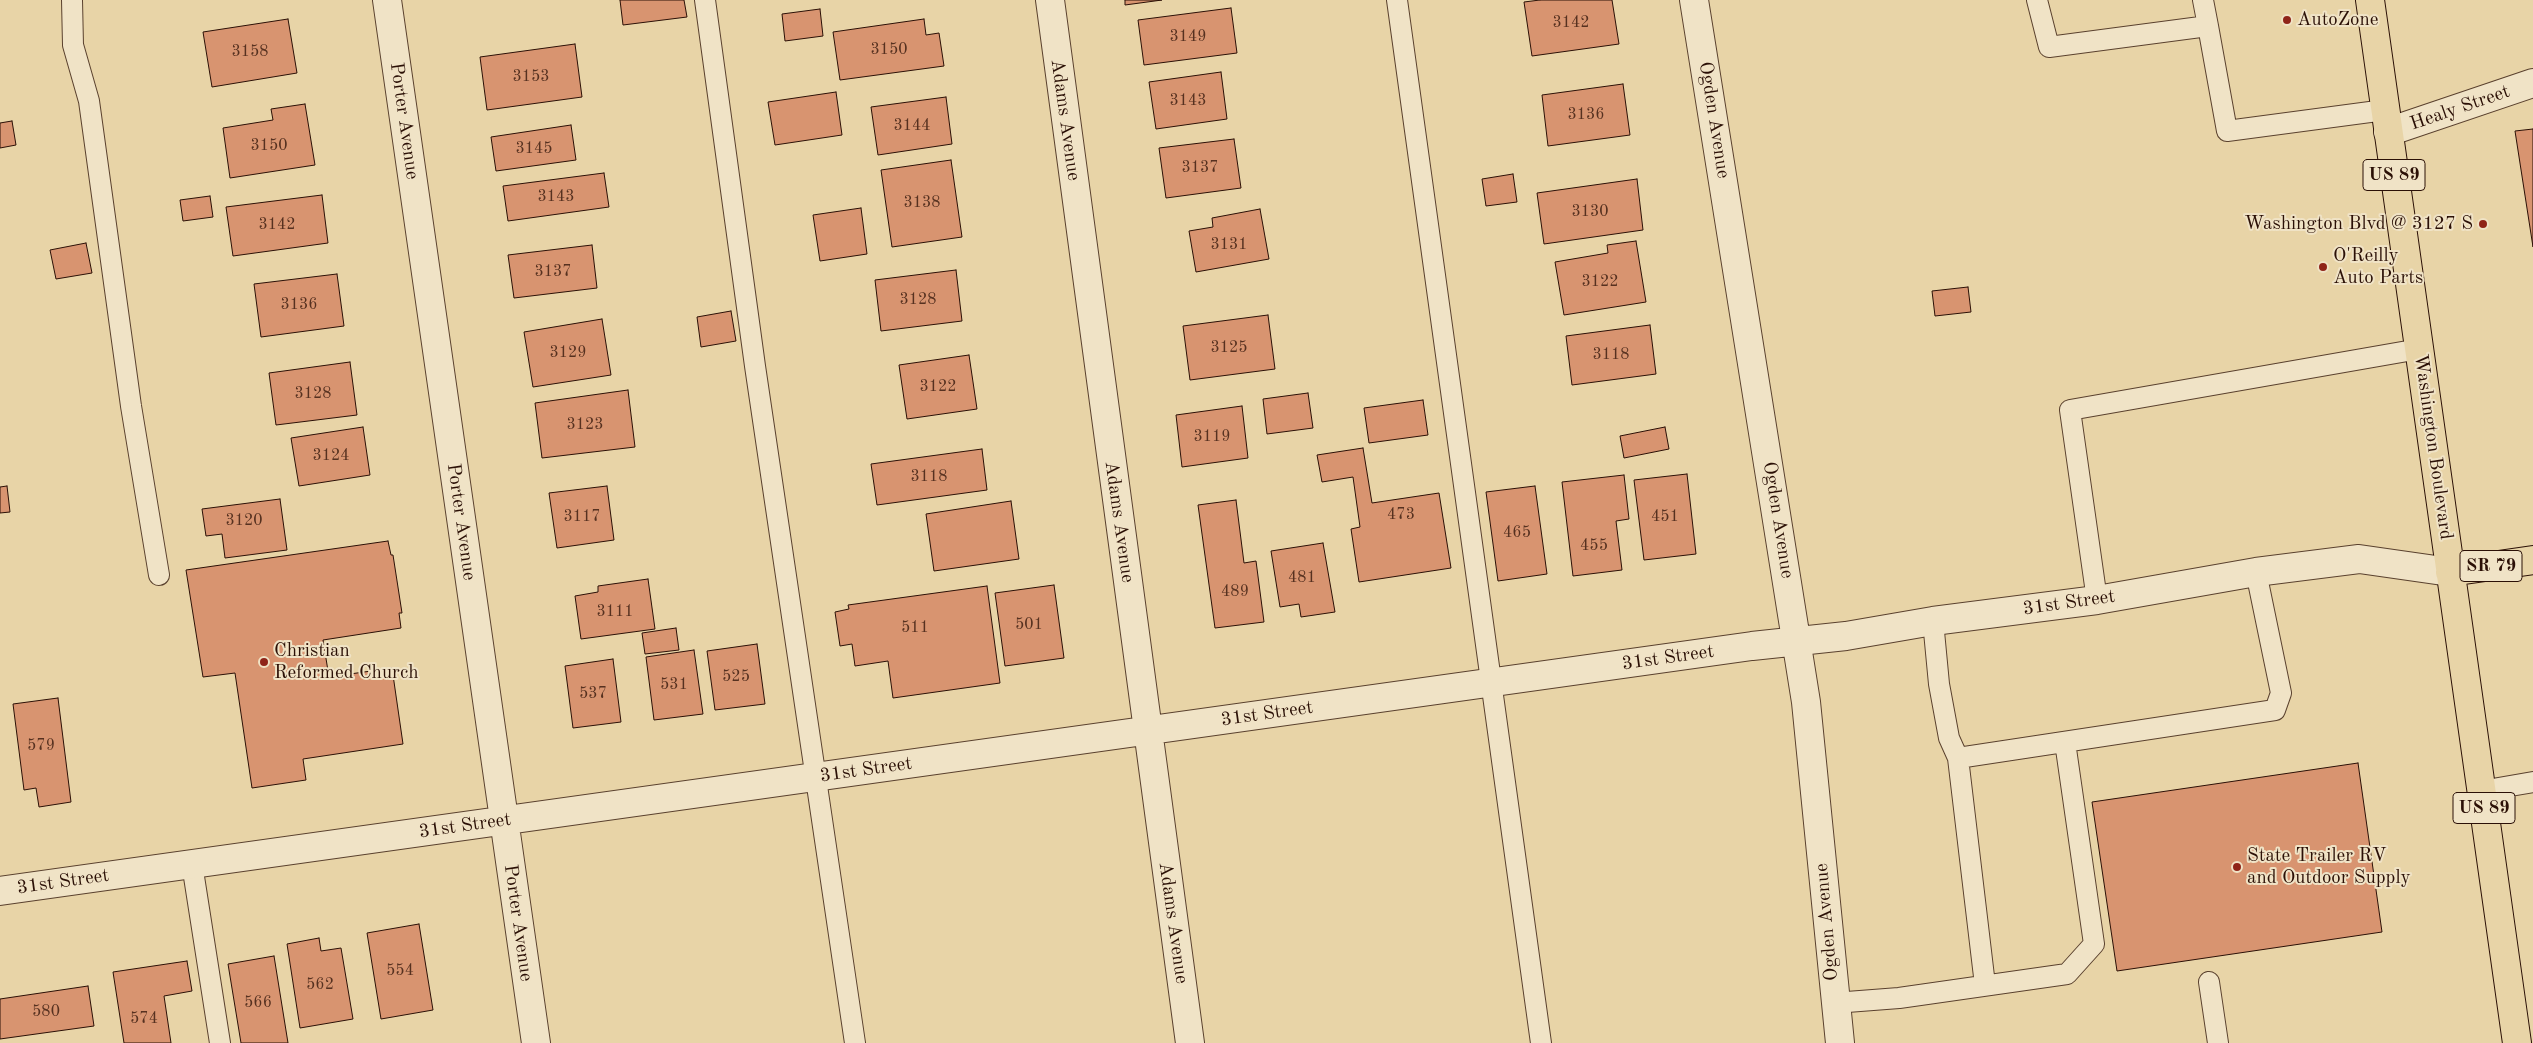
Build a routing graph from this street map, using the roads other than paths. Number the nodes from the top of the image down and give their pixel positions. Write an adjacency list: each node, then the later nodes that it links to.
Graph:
1 (72, 0): 17 (lane)
2 (387, 0): 28 (street, Porter Avenue)
3 (705, 0): 25 (lane)
4 (1050, 0): 22 (street, Adams Avenue)
5 (1397, 0): 21 (lane)
6 (1694, 0): 20 (street, Ogden Avenue)
7 (2037, 0): 10 (lane)
8 (2203, 0): 10 (lane)
9 (2370, 0): 12 (main road, Washington Boulevard / US 89)
10 (2208, 26): 12 (lane)
11 (2533, 83): 12 (street, Healy Street)
12 (2386, 121): 13 (main road, Washington Boulevard / US 89)
13 (2419, 349): 16 (main road, Washington Boulevard / US 89); 18 (lane)
14 (2533, 560): 16 (main road, 31st Street / SR 79)
15 (2256, 572): 16 (street, 31st Street); 18 (street, 31st Street); 23 (lane)
16 (2450, 572): 27 (main road, Washington Boulevard / US 89)
17 (159, 575)
18 (2097, 600): 19 (street, 31st Street)
19 (1933, 621): 20 (street, 31st Street); 24 (lane)
20 (1795, 641): 21 (street, 31st Street); 33 (street, Ogden Avenue)
21 (1491, 683): 22 (street, 31st Street); 38 (lane)
22 (1147, 731): 25 (street, 31st Street); 37 (street, Adams Avenue)
23 (2065, 742): 24 (lane); 32 (lane)
24 (1958, 758): 32 (lane)
25 (817, 777): 28 (street, 31st Street); 36 (lane)
26 (2533, 782): 27 (lane)
27 (2481, 791): 41 (main road, Washington Boulevard / US 89)
28 (504, 821): 29 (street, 31st Street); 35 (street, Porter Avenue)
29 (192, 864): 30 (street, 31st Street); 34 (lane)
30 (0, 890)
31 (2209, 982): 40 (lane)
32 (1985, 985): 33 (lane)
33 (1834, 1003): 39 (street, Ogden Avenue)
34 (220, 1043)
35 (536, 1043)
36 (855, 1043)
37 (1190, 1043)
38 (1542, 1043)
39 (1840, 1043)
40 (2218, 1043)
41 (2517, 1043)

